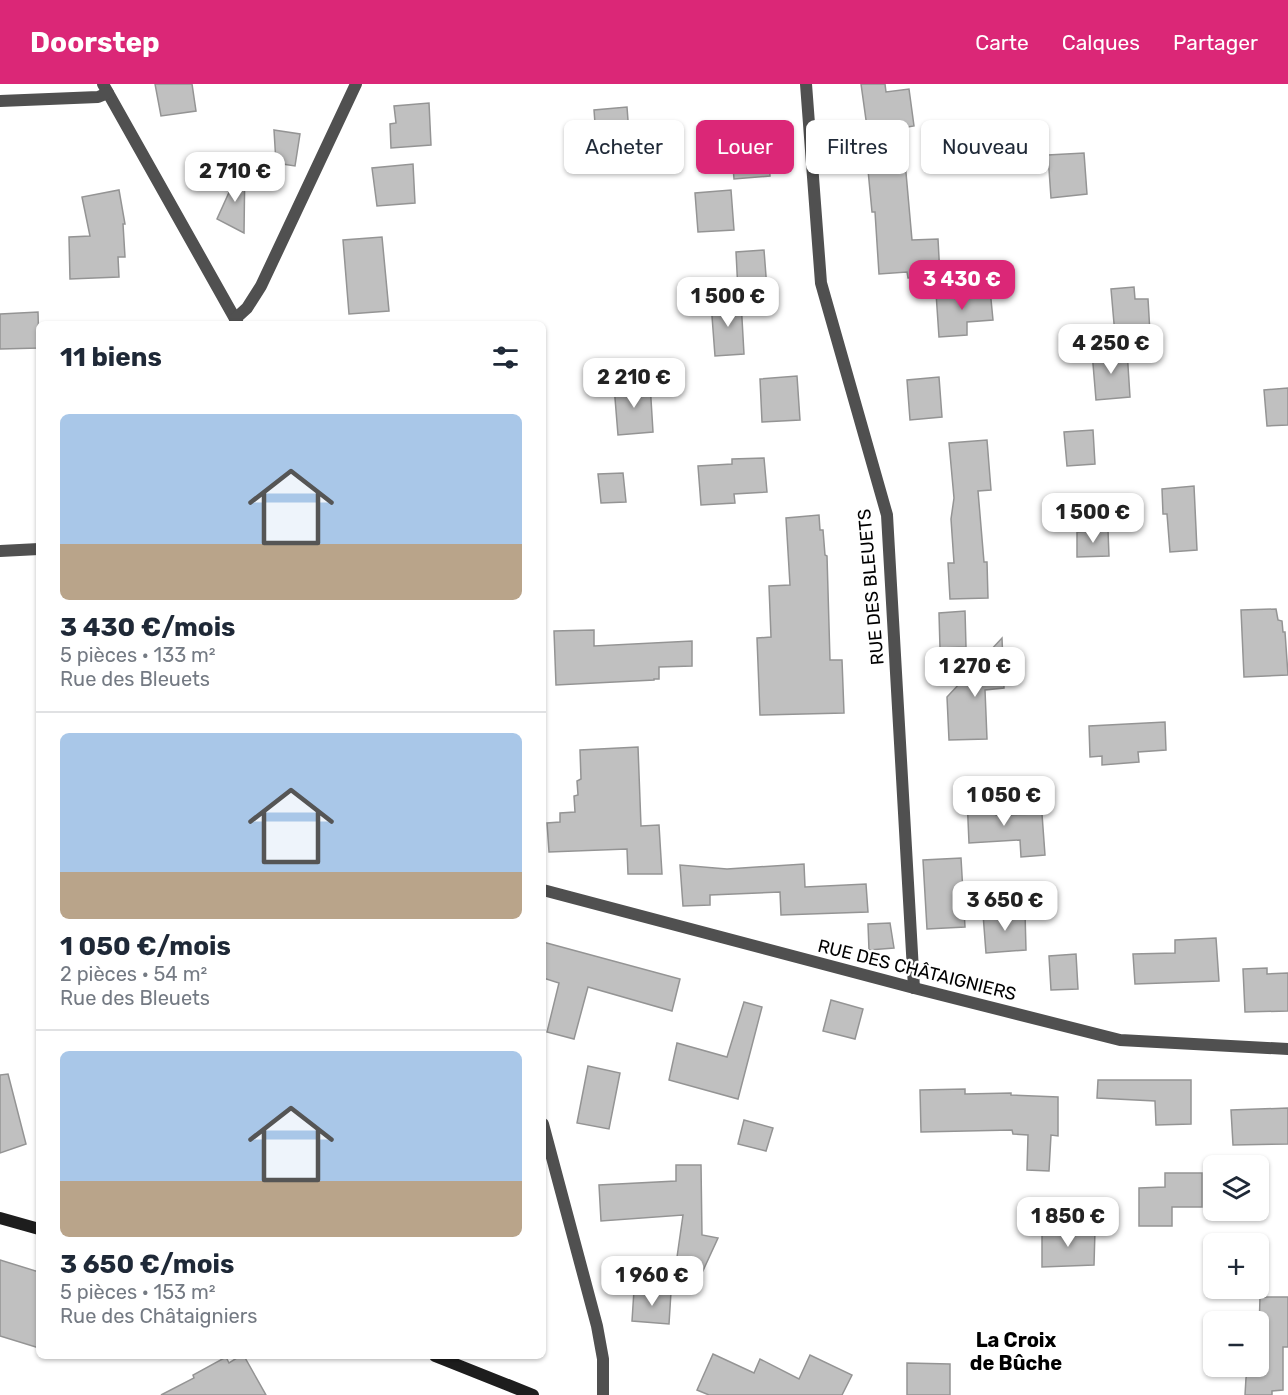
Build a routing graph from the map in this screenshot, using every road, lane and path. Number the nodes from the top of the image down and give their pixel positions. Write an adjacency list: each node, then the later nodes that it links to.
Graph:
1 (356, 84): 5 (street)
2 (806, 84): 9 (street, RUE DES BLEUETS)
3 (105, 89): 4 (street); 5 (street)
4 (0, 101)
5 (236, 321)
6 (36, 549): 7 (street)
7 (0, 551)
8 (546, 891): 9 (street, RUE DES CHÂTAIGNIERS)
9 (914, 988): 10 (street, RUE DES CHÂTAIGNIERS)
10 (1288, 1049)
11 (546, 1135): 16 (street)
12 (0, 1218): 13 (street)
13 (36, 1228)
14 (443, 1359): 15 (street)
15 (533, 1395)
16 (603, 1395)

